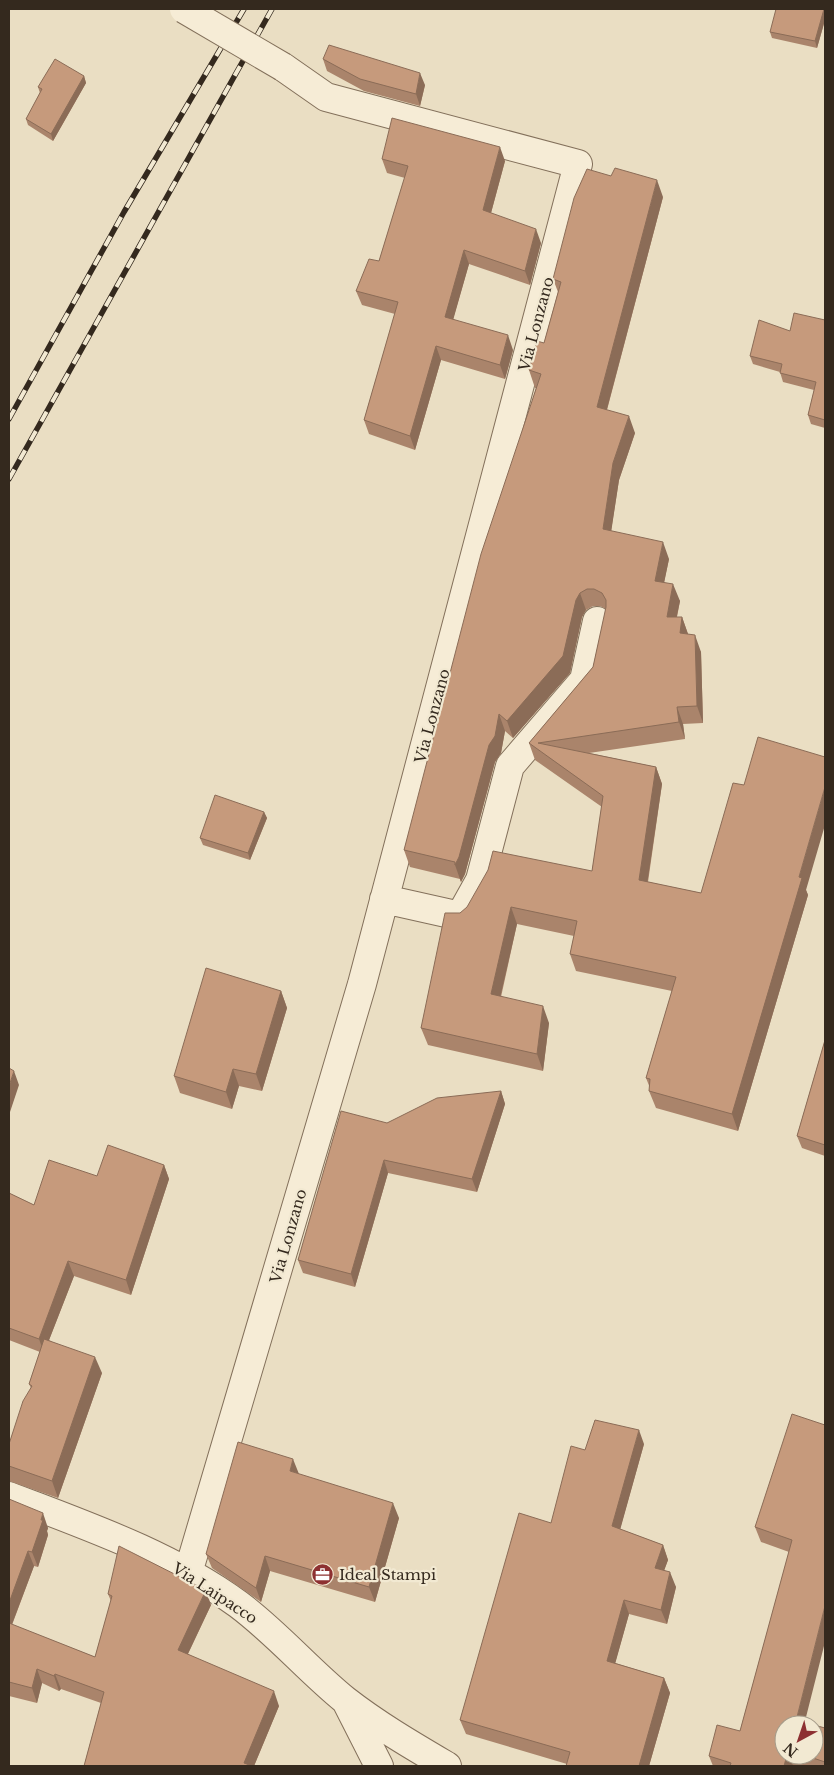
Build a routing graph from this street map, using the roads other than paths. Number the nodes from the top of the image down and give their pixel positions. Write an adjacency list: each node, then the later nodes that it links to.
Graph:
1 (184, 9): 3 (street, Via Lonzano, bridge)
2 (597, 620): 3 (street)
3 (384, 899): 5 (street, Via Lonzano)
4 (9, 1496): 5 (street, Via Laipacco)
5 (188, 1573): 6 (street, Via Laipacco)
6 (345, 1700): 7 (street, Via Laipacco); 8 (street, Via Laipacco)
7 (379, 1766)
8 (447, 1766)

